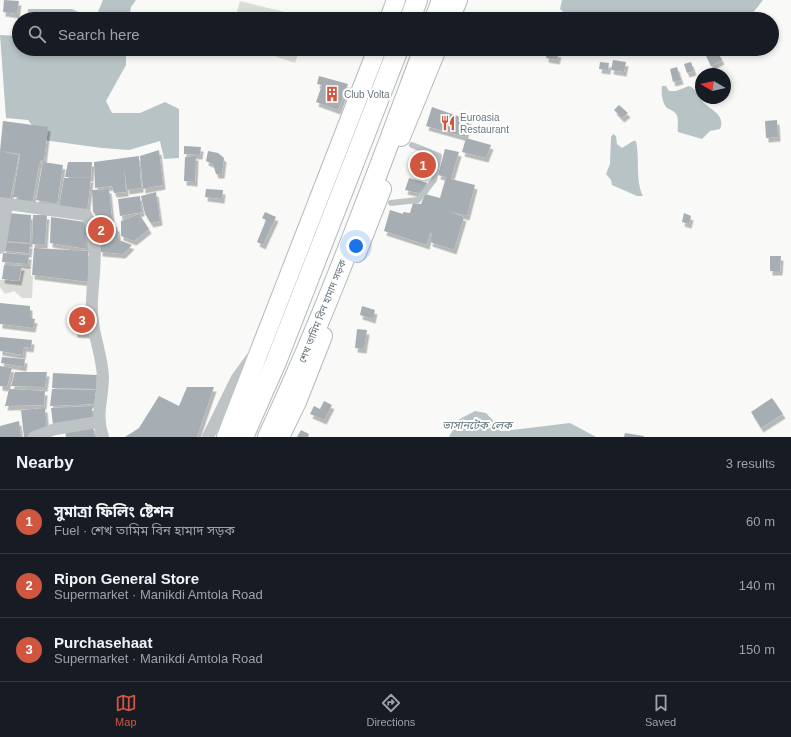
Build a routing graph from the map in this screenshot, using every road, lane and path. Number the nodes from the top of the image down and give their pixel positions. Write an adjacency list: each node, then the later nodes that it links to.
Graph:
1 (396, 0): 5 (main road)
2 (418, 0): 6 (main road)
3 (442, 0): 7 (main road)
4 (458, 0): 8 (main road)
5 (392, 12)
6 (413, 12)
7 (438, 12)
8 (453, 12)
9 (374, 56): 18 (main road)
10 (395, 56): 17 (main road)
11 (421, 56): 25 (main road, শেখ তামিম বিন হামাদ সড়ক)
12 (435, 56): 26 (main road)
13 (412, 145): 14 (lane)
14 (391, 203)
15 (4, 204): 16 (street); 19 (street)
16 (0, 248)
17 (292, 321): 18 (street); 24 (main road)
18 (262, 346): 22 (street); 23 (main road)
19 (98, 422): 20 (street); 21 (street)
20 (34, 437)
21 (103, 437)
22 (208, 437)
23 (226, 437)
24 (243, 437)
25 (268, 437)
26 (280, 437)

